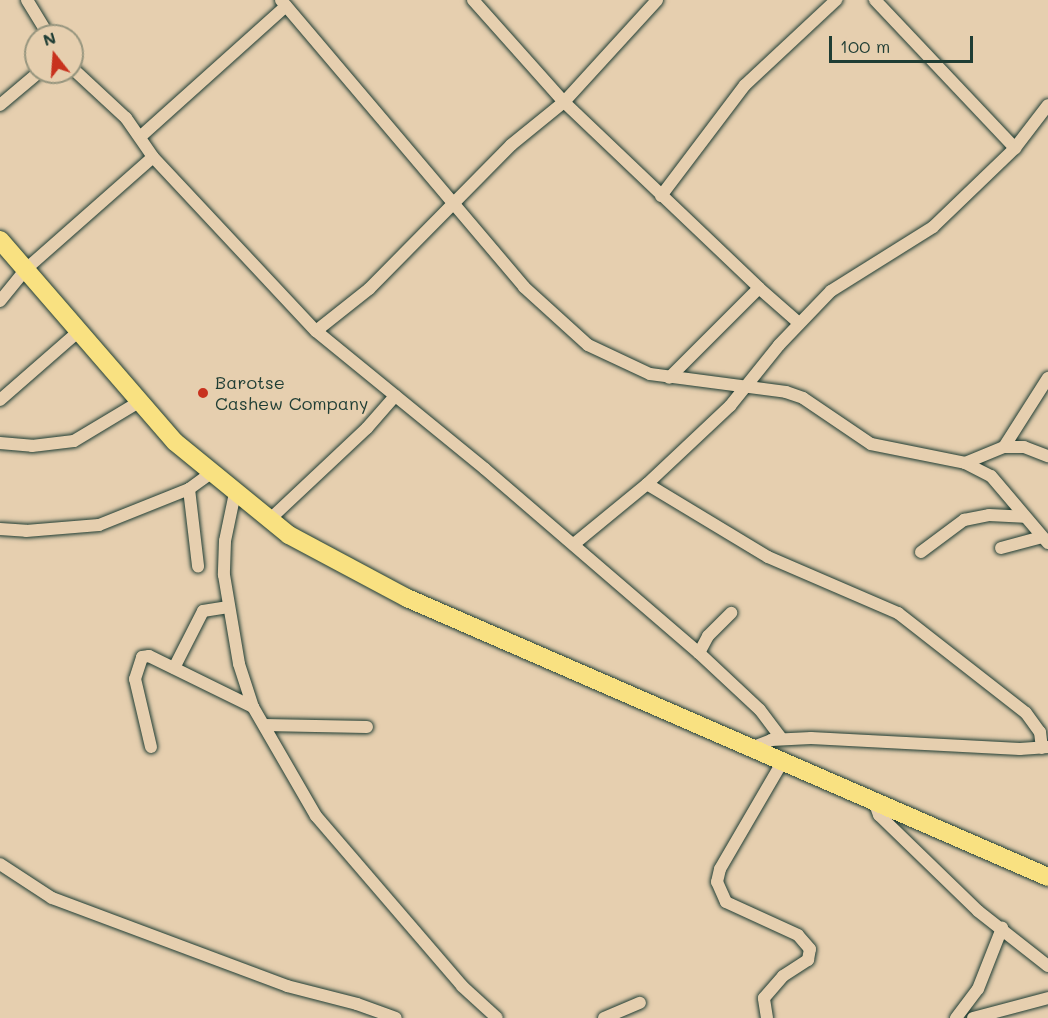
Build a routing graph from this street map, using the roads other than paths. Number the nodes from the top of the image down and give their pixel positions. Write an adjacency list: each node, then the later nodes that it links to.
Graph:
1 (27, 0): 7 (street)
2 (473, 0): 10 (street)
3 (657, 0): 10 (street)
4 (836, 0): 16 (street)
5 (875, 0): 14 (street)
6 (284, 3): 13 (street); 17 (street)
7 (42, 24)
8 (84, 79): 13 (street)
9 (25, 84): 11 (street)
10 (564, 102): 16 (street); 17 (street)
11 (0, 105)
12 (1048, 105): 14 (street)
13 (140, 137): 15 (street)
14 (1015, 148): 22 (street)
15 (153, 157): 19 (street); 23 (street)
16 (661, 196): 20 (street)
17 (453, 205): 23 (street); 25 (street)
18 (1, 242): 19 (main road)
19 (26, 269): 21 (street); 24 (main road)
20 (759, 288): 22 (street); 25 (street)
21 (0, 302)
22 (799, 323): 27 (street)
23 (316, 331): 28 (street)
24 (78, 332): 29 (street); 30 (main road)
25 (669, 378): 27 (street)
26 (1048, 378): 32 (street)
27 (745, 386): 34 (street); 36 (street)
28 (396, 396): 40 (street); 43 (street)
29 (0, 400)
30 (139, 402): 31 (street); 35 (main road)
31 (0, 443)
32 (1004, 447): 33 (street); 34 (street)
33 (1045, 453)
34 (965, 463): 39 (street)
35 (211, 473): 37 (street); 38 (main road)
36 (647, 484): 43 (street); 56 (street)
37 (189, 489): 41 (street); 46 (street)
38 (235, 493): 40 (main road); 47 (street)
39 (1024, 517): 42 (street); 45 (street)
40 (268, 520): 57 (main road)
41 (0, 529)
42 (1045, 540): 44 (street)
43 (574, 544): 49 (street)
44 (1001, 548)
45 (921, 552)
46 (198, 566)
47 (227, 607): 50 (street); 51 (street)
48 (731, 613): 49 (street)
49 (699, 653): 54 (street)
50 (174, 668): 51 (street); 55 (street)
51 (253, 706): 52 (street)
52 (264, 725): 53 (street); 67 (street)
53 (367, 727)
54 (782, 738): 56 (street); 57 (street)
55 (151, 747)
56 (1045, 747)
57 (747, 749): 58 (main road)
58 (782, 764): 59 (main road); 69 (street)
59 (875, 804): 61 (main road); 62 (street)
60 (0, 864): 66 (street)
61 (1048, 877)
62 (1002, 928): 63 (street); 70 (street)
63 (1048, 966)
64 (1048, 998): 71 (street)
65 (640, 1003): 68 (street)
66 (396, 1018)
67 (496, 1018)
68 (604, 1018)
69 (767, 1018)
70 (956, 1018)
71 (973, 1018)

